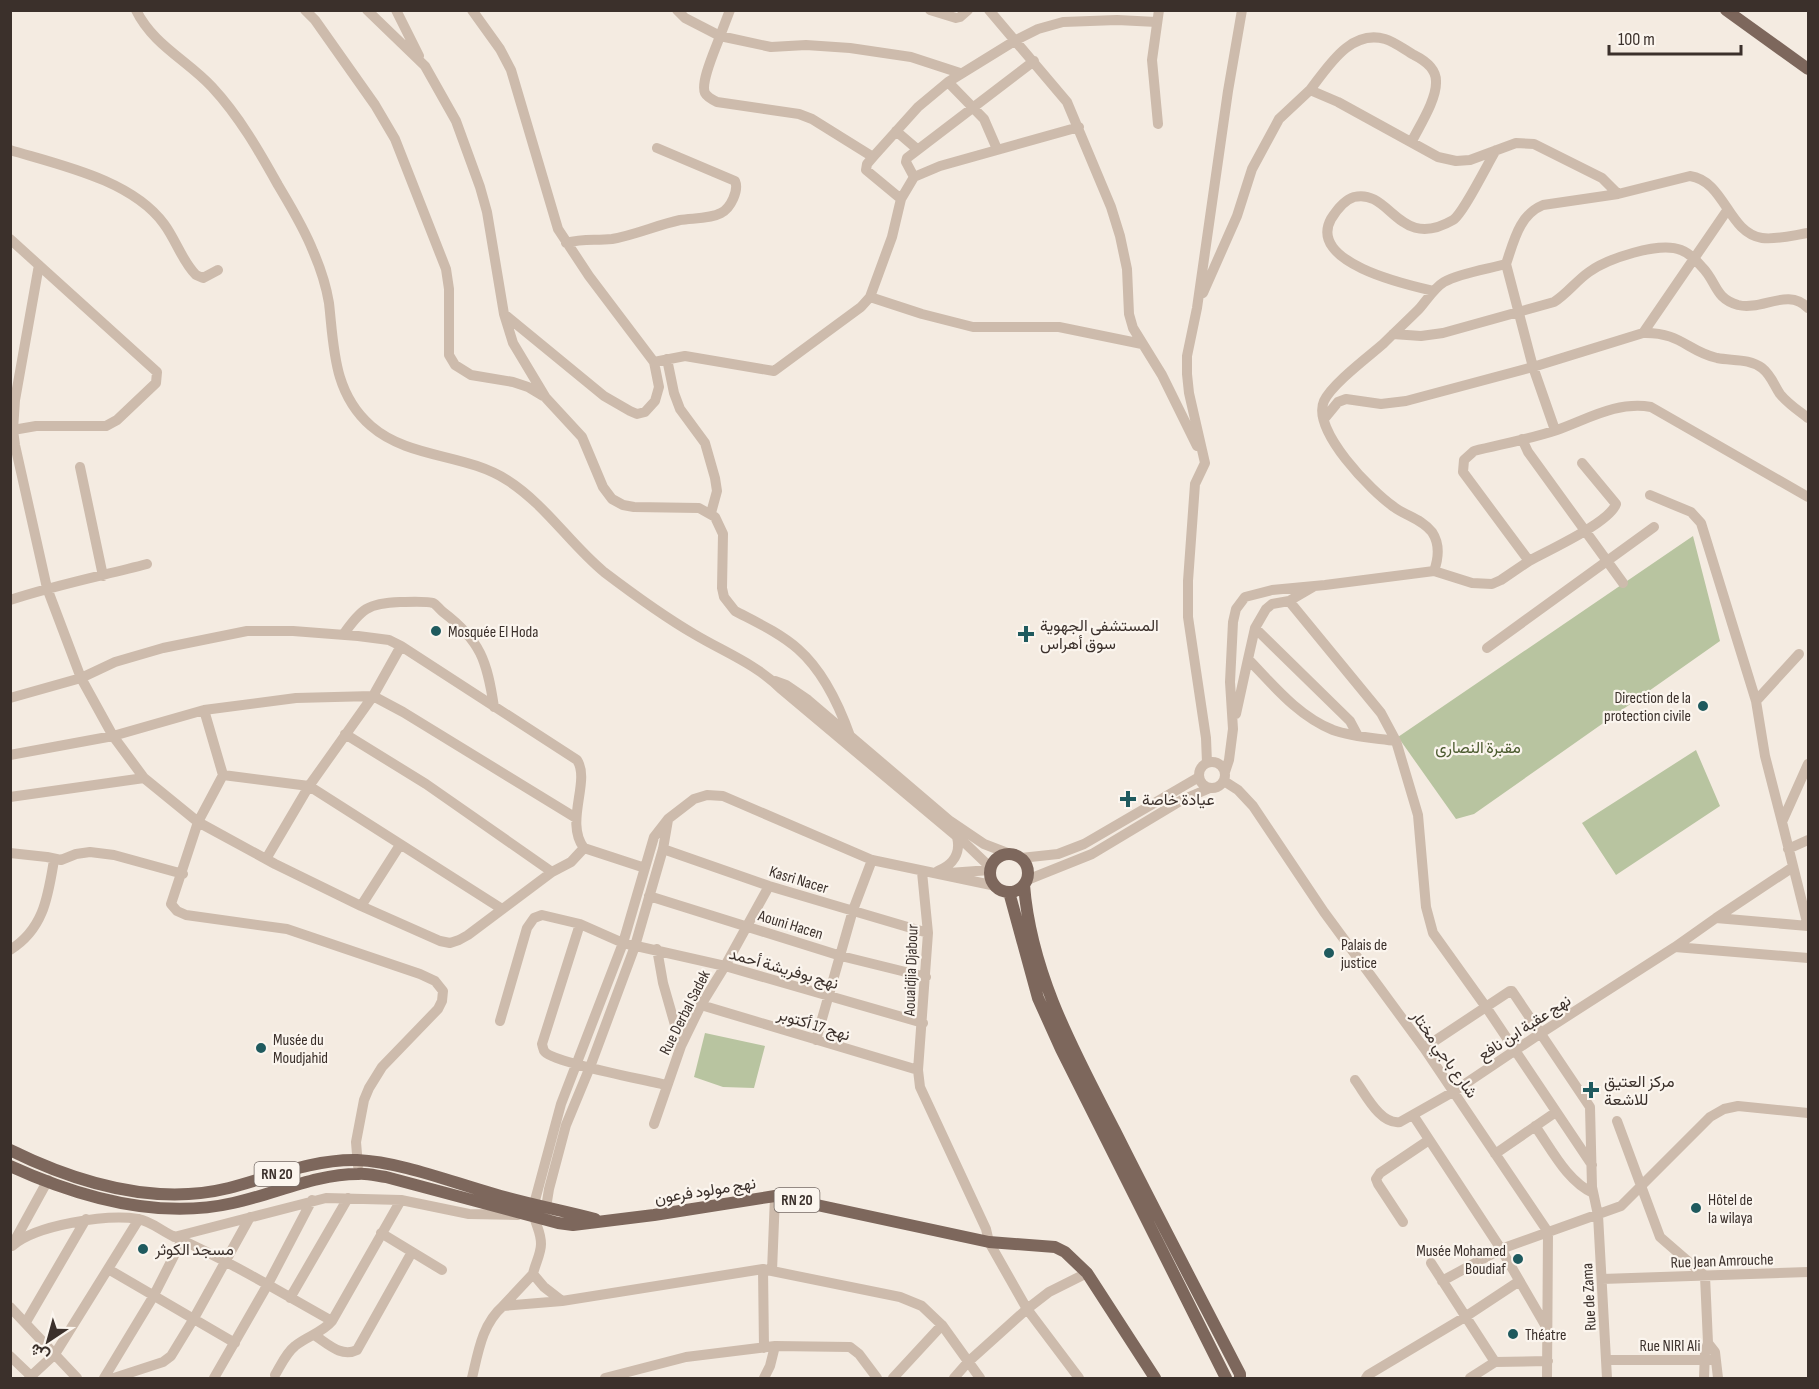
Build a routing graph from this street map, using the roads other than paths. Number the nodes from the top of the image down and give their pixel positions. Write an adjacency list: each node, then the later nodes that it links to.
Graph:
1 (136, 10): 98 (street)
2 (305, 10): 57 (street)
3 (367, 10): 17 (street)
4 (396, 10): 17 (street)
5 (472, 10): 39 (street)
6 (677, 10): 14 (street)
7 (730, 10): 14 (street)
8 (930, 10): 9 (street)
9 (969, 10)
10 (1242, 10): 46 (street)
11 (1726, 10): 18 (main road)
12 (994, 12): 15 (street)
13 (1158, 16): 15 (street); 23 (street)
14 (720, 36): 19 (street); 32 (street)
15 (1016, 40): 16 (street); 19 (street)
16 (1034, 61): 22 (street); 24 (street)
17 (424, 66): 49 (street)
18 (1809, 69)
19 (960, 73): 20 (street)
20 (948, 82): 22 (street); 25 (street)
21 (1310, 90): 26 (street); 26 (street); 46 (street)
22 (974, 107): 28 (street); 29 (street)
23 (1158, 124)
24 (1079, 127): 29 (street); 52 (street)
25 (896, 131): 28 (street); 32 (street)
26 (1412, 141): 31 (street)
27 (657, 148): 39 (street)
28 (916, 149): 33 (street)
29 (997, 149): 33 (street)
30 (10, 150): 43 (street)
31 (1496, 150): 34 (street); 44 (street)
32 (873, 157): 35 (street)
33 (914, 177): 35 (street)
34 (1618, 194): 36 (street); 41 (street)
35 (901, 199): 45 (street)
36 (1728, 208): 37 (street); 40 (street)
37 (1809, 232)
38 (10, 238): 42 (street)
39 (566, 243): 54 (street)
40 (1695, 259): 47 (street); 48 (street); 50 (street)
41 (1506, 264): 44 (street); 48 (street)
42 (39, 265): 56 (street); 60 (street)
43 (218, 270)
44 (1434, 291): 51 (street)
45 (870, 297): 52 (street); 53 (street)
46 (1197, 308): 64 (street)
47 (1809, 308)
48 (1518, 312): 51 (street); 55 (street)
49 (504, 314): 54 (street); 57 (street)
50 (1643, 333): 55 (street); 58 (street)
51 (1393, 334): 59 (street)
52 (1142, 344): 64 (street)
53 (667, 359): 54 (street); 69 (street)
54 (654, 362)
55 (1533, 367): 59 (street); 61 (street)
56 (13, 392): 60 (street)
57 (546, 398): 69 (street)
58 (1809, 418)
59 (1324, 419): 75 (street)
60 (13, 430): 63 (street)
61 (1555, 430): 62 (street); 67 (street)
62 (1522, 439): 71 (street); 72 (street)
63 (13, 445): 79 (street)
64 (1205, 463): 101 (street)
65 (1582, 463): 71 (street)
66 (80, 467): 76 (street)
67 (1807, 493)
68 (1650, 495): 91 (street)
69 (711, 513): 98 (street)
70 (1654, 526): 73 (street)
71 (1585, 531): 72 (street); 73 (street)
72 (1529, 561): 75 (street)
73 (1607, 562): 77 (street); 85 (street)
74 (147, 564): 76 (street)
75 (1434, 571): 78 (street)
76 (103, 576): 79 (street)
77 (1623, 583)
78 (1325, 585): 81 (street); 94 (street)
79 (47, 588): 80 (street); 88 (street)
80 (10, 600)
81 (1290, 601): 82 (street); 99 (street)
82 (1255, 628): 87 (street); 97 (street)
83 (343, 635): 84 (street); 88 (street); 92 (street)
84 (401, 646): 89 (street); 92 (street)
85 (1487, 648)
86 (1799, 654): 91 (street)
87 (1248, 659): 94 (street); 97 (street)
88 (81, 678): 90 (street); 96 (street)
89 (373, 696): 93 (street); 95 (street); 110 (street)
90 (10, 698)
91 (1756, 701): 113 (street)
92 (494, 707): 110 (street)
93 (204, 710): 96 (street); 103 (street)
94 (1233, 729): 104 (street)
95 (345, 734): 107 (street); 128 (street)
96 (113, 736): 100 (street); 106 (street)
97 (1358, 736): 99 (street)
98 (849, 739): 114 (street); 121 (street)
99 (1396, 741): 155 (street)
100 (10, 755)
101 (1207, 763): 104 (street); 105 (street)
102 (1809, 764): 113 (street)
103 (223, 775): 107 (street); 112 (street)
104 (1224, 776): 108 (street); 161 (street, شارع باجي مختار)
105 (1199, 777): 108 (street); 121 (street)
106 (144, 778): 109 (street); 112 (street)
107 (309, 786): 116 (street); 123 (street)
108 (1210, 788): 131 (street)
109 (10, 797)
110 (576, 818): 117 (street)
111 (668, 819): 118 (street); 124 (street); 125 (street)
112 (198, 822): 123 (street); 130 (street)
113 (1782, 822): 119 (street)
114 (957, 837): 127 (street); 129 (street)
115 (1809, 840): 119 (street)
116 (400, 845): 136 (street); 137 (street)
117 (584, 848): 125 (street); 128 (street)
118 (663, 849): 132 (street, Kasri Nacer); 135 (street)
119 (1788, 849): 126 (street)
120 (10, 853): 122 (street)
121 (1015, 856): 127 (main road); 131 (main road)
122 (54, 860): 130 (street); 147 (street)
123 (266, 860): 136 (street)
124 (872, 860): 129 (street); 138 (street)
125 (645, 867): 144 (street)
126 (1793, 867): 139 (street, نهج عقبة ابن نافع); 142 (street)
127 (991, 869): 129 (street); 133 (main road)
128 (552, 872): 137 (street)
129 (931, 873): 133 (street); 143 (street, Aouaidjia Djabour)
130 (183, 874): 178 (street)
131 (1026, 883): 134 (main road); 257 (main road)
132 (769, 886): 138 (street, Kasri Nacer); 141 (street, Rue Derbal Sadek)
133 (996, 886): 134 (main road)
134 (1009, 892): 256 (main road)
135 (649, 896): 141 (street, Aouni Hacen); 145 (street)
136 (361, 906): 137 (street)
137 (502, 909)
138 (853, 910): 143 (street, Kasri Nacer); 149 (street)
139 (1716, 918): 142 (street); 146 (street, نهج عقبة ابن نافع)
140 (580, 924): 144 (street, نهج بوفريشة أحمد); 156 (street, نهج بوفريشة أحمد); 163 (street)
141 (747, 926): 149 (street, Aouni Hacen); 151 (street, Rue Derbal Sadek)
142 (1808, 926)
143 (928, 933): 152 (street, Aouaidjia Djabour)
144 (623, 943): 145 (street, نهج بوفريشة أحمد); 163 (street)
145 (635, 946): 148 (street, نهج بوفريشة أحمد); 164 (street)
146 (1675, 947): 150 (street); 158 (street, نهج عقبة ابن نافع)
147 (10, 950)
148 (657, 950): 151 (street, نهج بوفريشة أحمد); 160 (street)
149 (842, 956): 152 (street, Aouni Hacen); 153 (street)
150 (1809, 958)
151 (725, 966): 153 (street, نهج بوفريشة أحمد); 154 (street, Rue Derbal Sadek)
152 (926, 977): 157 (street, Aouaidjia Djabour)
153 (828, 997): 157 (street, نهج بوفريشة أحمد); 159 (street)
154 (701, 1005): 159 (street, نهج 17 أكتوبر); 160 (street, Rue Derbal Sadek)
155 (1486, 1007): 158 (street, Rue de Zama); 161 (street); 162 (street)
156 (500, 1021)
157 (923, 1023): 165 (street, Aouaidjia Djabour)
158 (1541, 1033): 162 (street, نهج عقبة ابن نافع); 179 (street, Rue de Zama)
159 (816, 1040): 165 (street, نهج 17 أكتوبر)
160 (681, 1046): 167 (street, Rue Derbal Sadek)
161 (1424, 1048): 168 (street, شارع باجي مختار)
162 (1515, 1050): 168 (street, نهج عقبة ابن نافع); 169 (street)
163 (577, 1065): 164 (street); 189 (street)
164 (590, 1067): 167 (street); 189 (street)
165 (918, 1070): 200 (street)
166 (1355, 1080): 171 (street, نهج عقبة ابن نافع)
167 (666, 1085): 173 (street, Rue Derbal Sadek)
168 (1453, 1092): 171 (street, نهج عقبة ابن نافع); 177 (street, شارع باجي مختار)
169 (1556, 1112): 174 (street); 179 (street)
170 (1809, 1113): 183 (street)
171 (1413, 1115): 175 (street)
172 (1617, 1121): 183 (street)
173 (654, 1124)
174 (1535, 1126): 177 (street); 184 (street)
175 (1429, 1140): 196 (street); 202 (street)
176 (10, 1150): 178 (main road, RN 20)
177 (1495, 1154): 197 (street, شارع باجي مختار)
178 (358, 1160): 181 (street); 189 (main road, RN 20)
179 (1592, 1165): 184 (street, Rue de Zama)
180 (10, 1166): 182 (main road, RN 20)
181 (359, 1173): 182 (main road, RN 20); 194 (main road, RN 20)
182 (48, 1180): 201 (street)
183 (1641, 1187): 190 (street); 212 (street)
184 (1593, 1192): 190 (street, Rue de Zama)
185 (775, 1196): 195 (main road, نهج مولود فرعون / RN 20); 200 (main road, نهج مولود فرعون / RN 20); 208 (street)
186 (348, 1198): 187 (street); 188 (street); 218 (street)
187 (312, 1200): 191 (street); 216 (street)
188 (401, 1200): 194 (street); 198 (street)
189 (539, 1206): 194 (street); 195 (main road, نهج مولود فرعون / RN 20)
190 (1598, 1215): 197 (street); 213 (street, Rue de Zama)
191 (250, 1217): 199 (street); 204 (street)
192 (86, 1219): 193 (street); 201 (street); 224 (street)
193 (139, 1219): 199 (street); 206 (street)
194 (534, 1221): 195 (main road, نهج مولود فرعون / RN 20); 211 (street)
195 (602, 1221)
196 (1403, 1222)
197 (1548, 1232): 202 (street); 229 (street)
198 (381, 1233): 203 (street); 226 (street)
199 (178, 1239): 204 (street); 217 (street)
200 (989, 1242): 210 (main road, RN 20); 222 (street)
201 (11, 1246)
202 (1501, 1249): 214 (street); 215 (street)
203 (412, 1252): 207 (street); 230 (street)
204 (226, 1261): 216 (street); 225 (street)
205 (1431, 1263): 214 (street)
206 (108, 1269): 217 (street); 234 (street)
207 (442, 1270)
208 (768, 1270): 219 (street); 228 (street); 233 (street)
209 (1809, 1272): 212 (street, Rue Jean Amrouche)
210 (1087, 1273): 222 (street); 255 (main road, RN 20)
211 (533, 1274): 219 (street); 221 (street)
212 (1705, 1276): 213 (street, Rue Jean Amrouche); 237 (street)
213 (1602, 1279): 236 (street, Rue de Zama)
214 (1442, 1281): 223 (street)
215 (1518, 1282): 223 (street); 229 (street)
216 (268, 1284): 218 (street); 231 (street)
217 (153, 1297): 225 (street); 244 (street)
218 (290, 1298): 226 (street)
219 (562, 1301): 221 (street)
220 (10, 1306): 224 (street)
221 (503, 1306): 247 (street)
222 (1028, 1309): 239 (street); 254 (street)
223 (1465, 1317): 240 (street); 258 (street)
224 (23, 1318): 227 (street); 234 (street)
225 (193, 1320): 231 (street); 245 (street)
226 (332, 1321): 230 (street)
227 (10, 1323)
228 (942, 1325): 239 (street); 251 (street)
229 (1548, 1331): 238 (street)
230 (315, 1335): 241 (street)
231 (235, 1343): 246 (street)
232 (776, 1346): 233 (street); 249 (street); 250 (street)
233 (764, 1348): 248 (street)
234 (55, 1354): 242 (street); 243 (street)
235 (10, 1356): 242 (street)
236 (1606, 1360): 237 (street, Rue NIRI Ali); 261 (street, Rue de Zama)
237 (1710, 1360): 262 (street); 263 (street)
238 (1548, 1361): 240 (street); 260 (street)
239 (968, 1362): 252 (street); 253 (street)
240 (1495, 1362): 259 (street)
241 (275, 1375)
242 (31, 1378)
243 (77, 1378)
244 (104, 1378)
245 (114, 1378)
246 (214, 1378)
247 (472, 1378)
248 (605, 1378)
249 (764, 1378)
250 (877, 1378)
251 (893, 1378)
252 (954, 1378)
253 (980, 1378)
254 (1079, 1378)
255 (1155, 1378)
256 (1226, 1378)
257 (1240, 1378)
258 (1366, 1378)
259 (1470, 1378)
260 (1547, 1378)
261 (1607, 1378)
262 (1704, 1378)
263 (1718, 1378)

